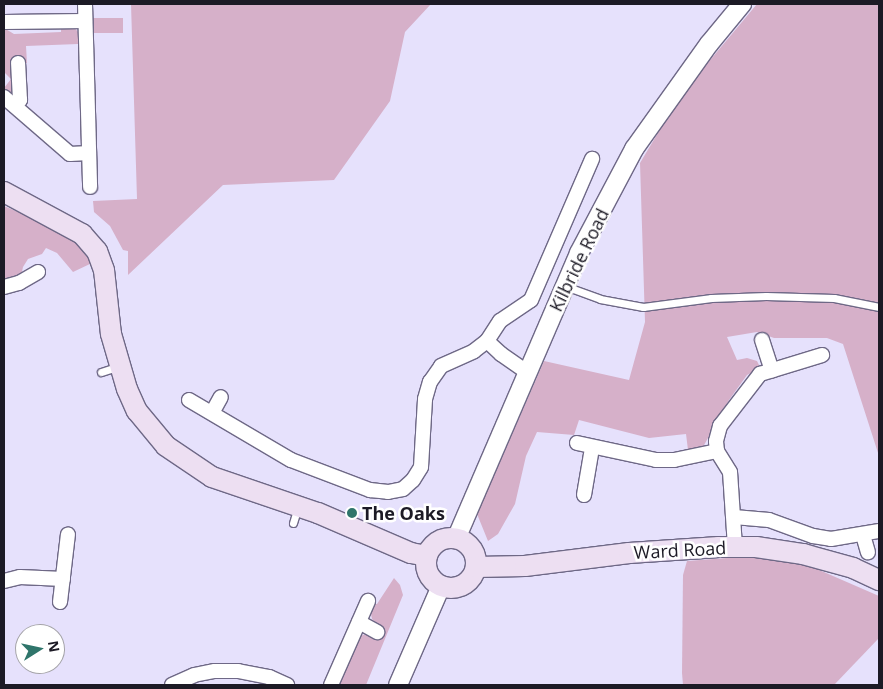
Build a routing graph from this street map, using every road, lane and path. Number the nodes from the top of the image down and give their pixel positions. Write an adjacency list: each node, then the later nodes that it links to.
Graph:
1 (85, 4): 3 (street)
2 (742, 4): 13 (street, Kilbride Road)
3 (85, 21): 4 (street); 8 (street)
4 (4, 22)
5 (18, 63): 7 (street)
6 (4, 96): 7 (street)
7 (16, 106): 8 (street)
8 (89, 153): 10 (street)
9 (592, 159): 17 (street)
10 (90, 187)
11 (4, 192): 19 (main road)
12 (38, 272): 14 (street)
13 (565, 286): 15 (lane); 22 (street, Kilbride Road)
14 (4, 287)
15 (879, 307)
16 (762, 340): 20 (street)
17 (487, 341): 22 (street); 25 (street)
18 (822, 355): 20 (street)
19 (120, 366): 21 (lane); 37 (main road)
20 (772, 370): 28 (street)
21 (101, 372)
22 (527, 372): 34 (street, Kilbride Road)
23 (221, 397): 25 (street)
24 (189, 400): 25 (street)
25 (212, 413)
26 (577, 443): 27 (street)
27 (592, 448): 28 (street); 29 (street)
28 (717, 451): 30 (street)
29 (584, 495)
30 (734, 518): 33 (street); 35 (street)
31 (879, 531): 33 (street)
32 (68, 534): 39 (street)
33 (863, 535): 36 (street)
34 (456, 539): 37 (main road); 38 (main road)
35 (735, 547): 38 (main road, Ward Road); 40 (main road, Ward Road)
36 (868, 552)
37 (427, 556): 42 (main road)
38 (476, 567): 42 (main road)
39 (62, 579): 41 (street); 44 (street)
40 (879, 580)
41 (4, 581)
42 (441, 586): 50 (street)
43 (368, 601): 45 (street)
44 (60, 602)
45 (359, 622): 46 (street); 49 (street)
46 (377, 632)
47 (172, 685): 48 (street)
48 (287, 685)
49 (331, 685)
50 (398, 685)

